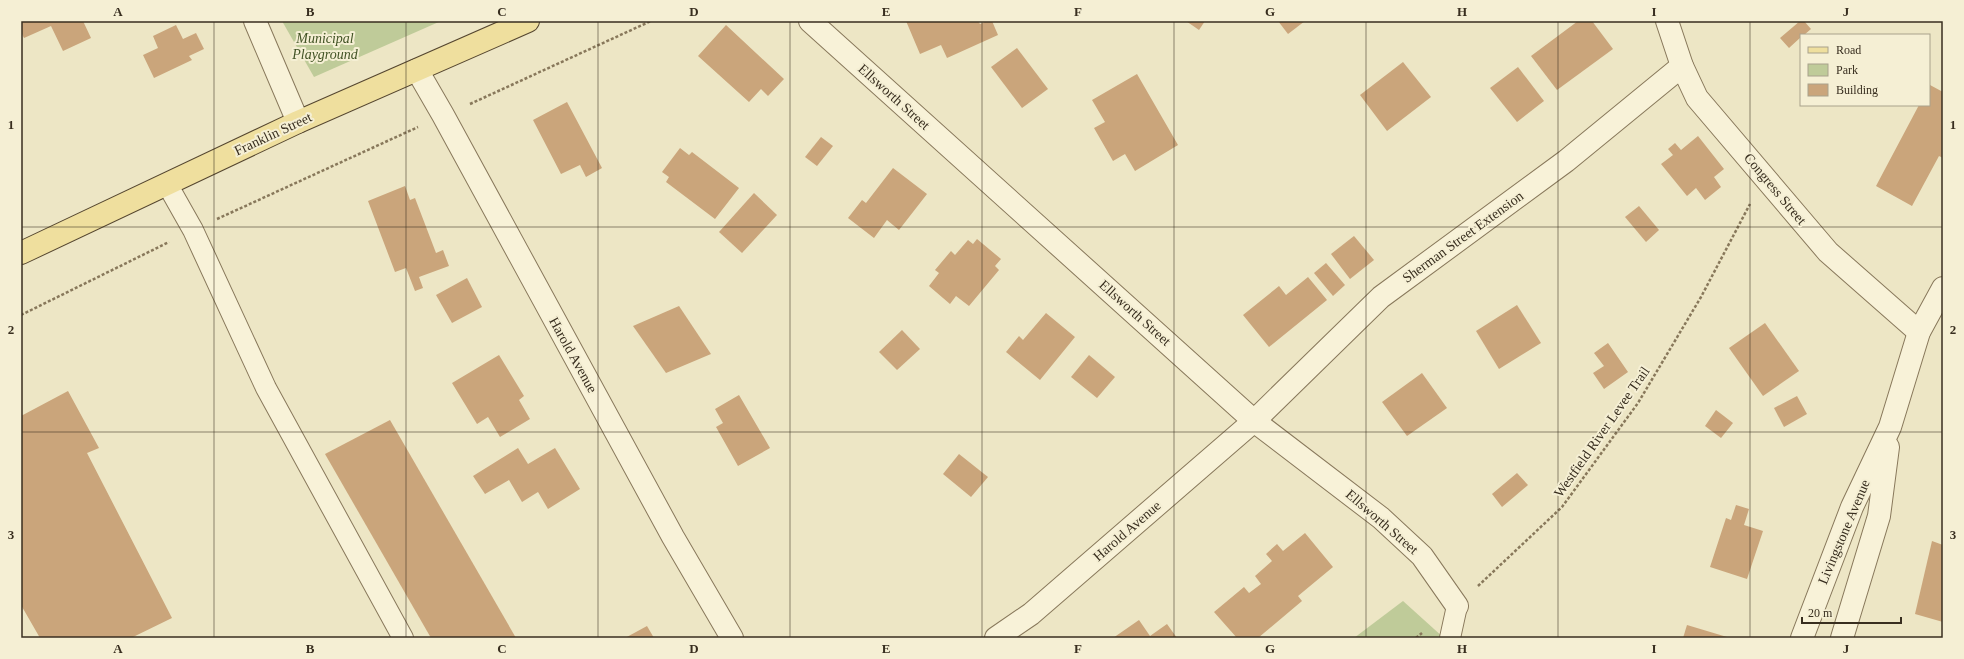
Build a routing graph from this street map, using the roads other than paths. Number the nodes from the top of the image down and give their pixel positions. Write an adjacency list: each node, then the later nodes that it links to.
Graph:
1 (255, 21): 7 (street)
2 (528, 21): 6 (main road, Franklin Street)
3 (810, 21): 12 (street, Ellsworth Street)
4 (1667, 21): 5 (street, Congress Street)
5 (1682, 66): 11 (street, Congress Street); 12 (street, Sherman Street Extension)
6 (417, 70): 7 (main road, Franklin Street); 16 (street, Harold Avenue)
7 (298, 122): 8 (main road, Franklin Street)
8 (167, 184): 9 (main road, Franklin Street); 15 (lane)
9 (21, 254)
10 (1943, 288): 11 (street, Livingstone Avenue)
11 (1919, 332): 13 (street, Livingstone Avenue)
12 (1254, 421): 14 (street, Ellsworth Street); 17 (street, Harold Avenue)
13 (1890, 428): 19 (street, Livingstone Avenue); 20 (street, Livingstone Avenue)
14 (1457, 606): 18 (lane)
15 (403, 638)
16 (732, 638)
17 (996, 638)
18 (1450, 638)
19 (1802, 638)
20 (1842, 638)

